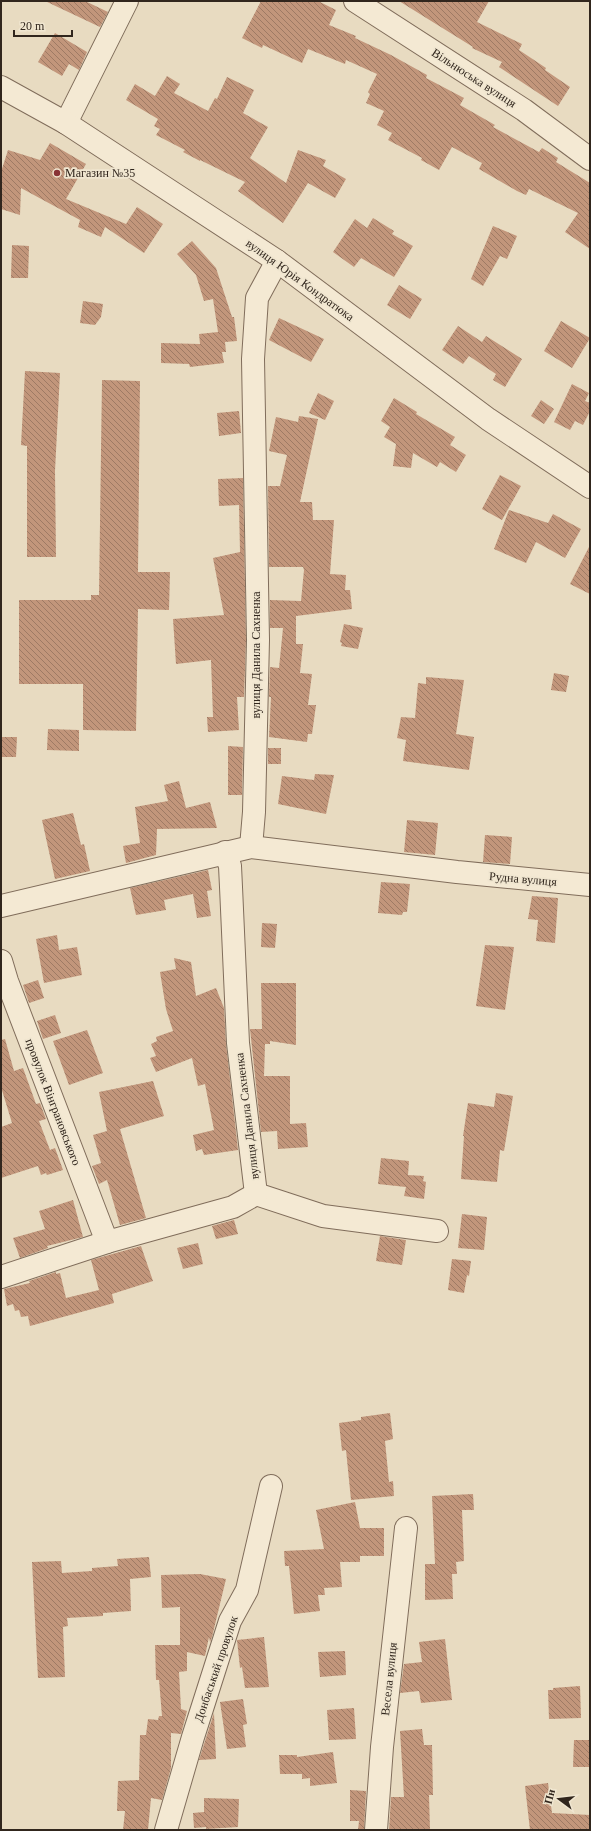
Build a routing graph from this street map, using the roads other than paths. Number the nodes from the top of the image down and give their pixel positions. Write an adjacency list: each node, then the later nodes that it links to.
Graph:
1 (127, 1): 4 (street)
2 (355, 1): 5 (street, Вільнюська вулиця)
3 (1, 87): 4 (street, вулиця Юрія Кондратюка)
4 (66, 123): 6 (street, вулиця Юрія Кондратюка)
5 (590, 160)
6 (277, 261): 7 (street, вулиця Юрія Кондратюка); 8 (street, вулиця Данила Сахненка)
7 (590, 487)
8 (251, 847): 9 (street); 10 (street, Рудна вулиця)
9 (225, 852): 11 (street); 13 (street, вулиця Данила Сахненка)
10 (590, 885)
11 (1, 906)
12 (1, 961): 15 (street, провулок Вінграновського)
13 (256, 1194): 14 (street, вулиця Данила Сахненка); 15 (street)
14 (437, 1231)
15 (107, 1242): 16 (street)
16 (1, 1277)
17 (271, 1486): 19 (street, Донбаський провулок)
18 (406, 1528): 20 (street, Весела вулиця)
19 (166, 1830)
20 (376, 1830)

